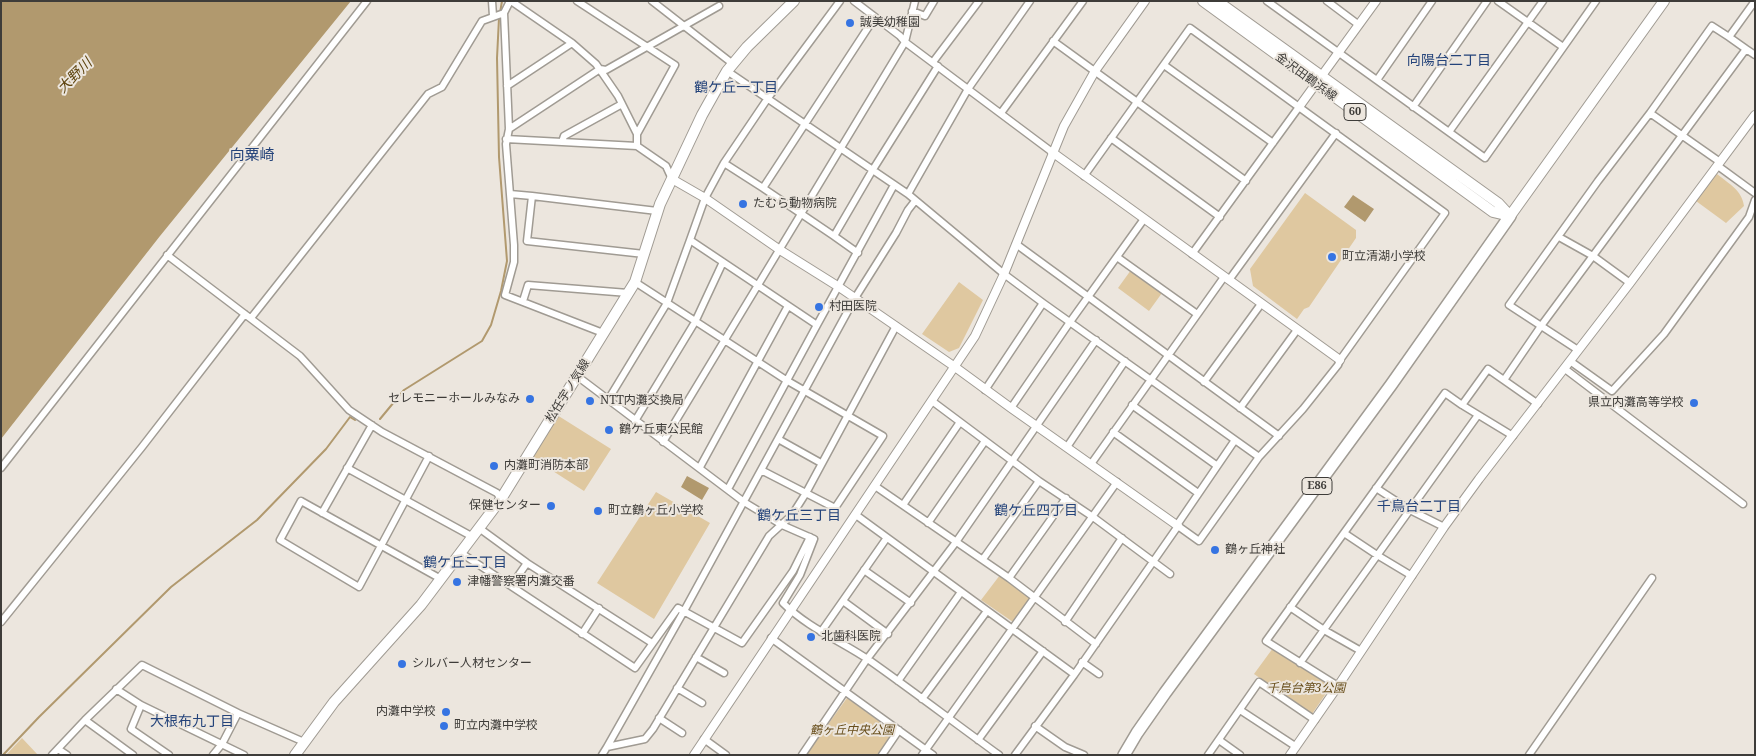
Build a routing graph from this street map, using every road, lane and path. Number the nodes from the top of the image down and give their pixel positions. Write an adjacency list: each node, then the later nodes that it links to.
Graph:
1 (367, 1): 103 (street)
2 (492, 1): 29 (street)
3 (511, 1): 29 (street); 37 (street)
4 (577, 1): 38 (street)
5 (652, 1): 33 (street)
6 (794, 1): 45 (main road, 松任宇ノ気線)
7 (840, 1): 52 (street)
8 (854, 1): 30 (street)
9 (915, 1): 28 (street)
10 (934, 1): 28 (street)
11 (979, 1): 43 (street)
12 (1030, 1): 51 (street)
13 (1083, 1): 35 (street)
14 (1145, 1): 47 (street)
15 (1203, 1): 48 (main road, 金沢田鶴浜線 / 60)
16 (1217, 1): 48 (main road, 金沢田鶴浜線 / 60)
17 (1267, 1): 41 (street)
18 (1327, 1): 32 (street)
19 (1376, 1): 32 (street)
20 (1432, 1): 49 (street)
21 (1487, 1): 56 (street)
22 (1498, 1): 31 (street)
23 (1543, 1): 31 (street)
24 (1596, 1): 39 (street)
25 (1664, 1): 90 (main road)
26 (1755, 1): 34 (street)
27 (718, 6): 33 (street)
28 (912, 11): 36 (street)
29 (499, 14): 50 (street); 122 (street)
30 (875, 17): 36 (street); 60 (street)
31 (1528, 22): 39 (street); 62 (street)
32 (1359, 25): 41 (street)
33 (683, 26): 38 (street); 45 (street)
34 (1729, 37): 40 (street); 58 (street)
35 (1053, 41): 47 (street); 57 (street)
36 (905, 42): 43 (street); 71 (street)
37 (572, 43): 46 (street); 50 (street)
38 (647, 46): 46 (street); 64 (street)
39 (1564, 47): 62 (street)
40 (1746, 49): 42 (street); 65 (street)
41 (1339, 53): 48 (street); 49 (street)
42 (1755, 55)
43 (936, 64): 51 (street); 75 (street)
44 (1164, 65): 53 (street); 55 (street); 69 (street)
45 (730, 67): 52 (street); 77 (main road, 松任宇ノ気線)
46 (600, 69): 54 (street); 61 (street)
47 (1096, 71): 53 (street); 72 (street)
48 (1319, 80): 55 (street); 90 (main road, 金沢田鶴浜線 / 60)
49 (1377, 80): 56 (street)
50 (507, 86): 61 (street)
51 (968, 89): 57 (street); 83 (street)
52 (768, 98): 60 (street); 73 (street)
53 (1138, 102): 66 (street); 78 (street)
54 (622, 104): 64 (street); 68 (street)
55 (1299, 107): 63 (street); 69 (street)
56 (1413, 107): 62 (street)
57 (1001, 113): 72 (street)
58 (1650, 113): 65 (street); 94 (street)
59 (1755, 115): 74 (street)
60 (804, 124): 71 (street); 80 (street)
61 (509, 129): 67 (street)
62 (1449, 132)
63 (1336, 133): 108 (street); 135 (street)
64 (637, 134): 70 (street)
65 (1682, 136): 74 (street); 105 (street)
66 (1111, 138): 76 (street); 91 (street)
67 (506, 139): 68 (street); 82 (street)
68 (562, 142): 70 (street)
69 (1273, 144): 78 (street)
70 (637, 146): 77 (street)
71 (841, 149): 75 (street); 89 (street)
72 (1052, 152): 76 (street); 98 (street)
73 (724, 163): 80 (street); 85 (street)
74 (1719, 164): 81 (street); 110 (street)
75 (872, 171): 79 (street); 93 (street)
76 (1084, 176): 92 (street)
77 (672, 179): 85 (street); 88 (main road, 松任宇ノ気線)
78 (1246, 181): 91 (street)
79 (894, 184): 83 (street); 100 (street)
80 (763, 188): 89 (street)
81 (1755, 193)
82 (510, 194): 84 (street); 95 (street)
83 (908, 194): 87 (street)
84 (532, 196): 88 (street); 97 (street)
85 (705, 198): 96 (street); 99 (street)
86 (1755, 200): 137 (street)
87 (915, 201): 107 (street); 115 (street)
88 (657, 211): 101 (main road, 松任宇ノ気線)
89 (802, 215): 93 (street); 99 (street)
90 (1510, 216): 290 (highway, E86)
91 (1220, 217): 102 (street)
92 (1144, 219): 102 (street); 104 (street)
93 (834, 236): 100 (street)
94 (1559, 237): 105 (street); 127 (street)
95 (514, 240): 97 (street); 116 (street)
96 (690, 240): 106 (street); 117 (street)
97 (527, 241): 101 (street)
98 (1016, 244): 107 (street); 114 (street)
99 (780, 250): 111 (street); 112 (street)
100 (858, 253): 112 (street)
101 (644, 254): 109 (main road, 松任宇ノ気線)
102 (1192, 254): 108 (street)
103 (167, 255): 122 (street); 175 (street)
104 (1117, 256): 114 (street); 121 (street)
105 (1593, 256): 110 (street); 127 (street)
106 (723, 262): 111 (street); 123 (street)
107 (1004, 274): 118 (street); 138 (street)
108 (1227, 279): 119 (street); 121 (street)
109 (635, 282): 113 (main road, 松任宇ノ気線); 117 (street)
110 (1630, 283): 132 (street)
111 (758, 286): 120 (street); 130 (street)
112 (839, 287): 115 (street); 125 (street)
113 (628, 293): 116 (street); 129 (main road, 松任宇ノ気線)
114 (1088, 297): 124 (street); 133 (street)
115 (855, 298): 126 (street); 145 (street)
116 (523, 301): 129 (street)
117 (667, 303): 123 (street); 147 (street)
118 (1043, 304): 124 (street); 146 (street)
119 (1260, 304): 128 (street); 144 (street)
120 (788, 306): 125 (street); 134 (street)
121 (1197, 314): 133 (street)
122 (248, 316): 158 (street); 228 (street)
123 (695, 322): 130 (street); 156 (street)
124 (1070, 322): 131 (street); 152 (street)
125 (817, 325): 142 (street)
126 (896, 326): 138 (street); 154 (street)
127 (1542, 326): 132 (street); 143 (street)
128 (1297, 330): 135 (street); 153 (street)
129 (604, 333): 140 (main road, 松任宇ノ気線)
130 (725, 340): 134 (street); 166 (street)
131 (1096, 340): 136 (street); 159 (street)
132 (1578, 350): 137 (street)
133 (1168, 355): 141 (street); 144 (street)
134 (757, 360): 142 (street); 174 (street)
135 (1340, 360): 161 (street)
136 (1125, 361): 141 (street); 167 (street)
137 (1570, 361): 139 (street)
138 (955, 367): 146 (street); 148 (street)
139 (1564, 369): 151 (street); 189 (street)
140 (577, 376): 147 (street); 186 (main road, 松任宇ノ気線)
141 (1151, 379): 149 (street); 164 (street)
142 (786, 380): 145 (street); 182 (street)
143 (1504, 380): 150 (street); 151 (street)
144 (1204, 382): 153 (street)
145 (804, 390): 154 (street); 163 (street)
146 (985, 390): 152 (street)
147 (608, 400): 156 (street)
148 (932, 401): 157 (street); 180 (street)
149 (1132, 404): 160 (street); 173 (street)
150 (1462, 404): 155 (street); 181 (street)
151 (1538, 404): 162 (street)
152 (1011, 408): 159 (street)
153 (1240, 408): 161 (street)
154 (848, 414): 171 (street); 183 (street)
155 (1478, 415): 162 (street); 191 (street)
156 (635, 421): 166 (street)
157 (960, 422): 165 (street); 190 (street)
158 (372, 425): 168 (street); 176 (street)
159 (1036, 426): 167 (street); 170 (street)
160 (1113, 432): 172 (street); 184 (street)
161 (1279, 436): 169 (street)
162 (1512, 436): 198 (street)
163 (778, 439): 171 (street); 177 (street)
164 (1234, 440): 169 (street); 173 (street)
165 (985, 441): 170 (street); 195 (street)
166 (664, 442): 174 (street)
167 (1067, 447): 172 (street)
168 (429, 456): 186 (street); 187 (street)
169 (1259, 457): 197 (street)
170 (1011, 460): 178 (street); 204 (street)
171 (821, 463): 183 (street)
172 (1091, 464): 179 (street)
173 (1216, 465): 184 (street)
174 (700, 467): 182 (street)
175 (1, 468)
176 (346, 468): 187 (street); 192 (street)
177 (761, 470): 183 (street); 188 (street)
178 (1039, 481): 185 (street); 208 (street)
179 (1117, 482): 194 (street); 197 (street)
180 (875, 486): 190 (street); 193 (street)
181 (1376, 488): 191 (street); 200 (street)
182 (728, 489): 188 (street)
183 (806, 493): 196 (street)
184 (1198, 493): 197 (street)
185 (1066, 498): 194 (street); 215 (street)
186 (501, 499): 199 (main road, 松任宇ノ気線)
187 (406, 500): 199 (street); 205 (street)
188 (744, 502): 196 (street); 225 (street)
189 (1743, 504)
190 (903, 505): 195 (street)
191 (1410, 510): 198 (street); 207 (street)
192 (322, 513): 205 (street); 205 (street)
193 (856, 515): 203 (street); 226 (street)
194 (1092, 517): 202 (street); 220 (street)
195 (928, 523): 204 (street)
196 (782, 525): 201 (street); 230 (street)
197 (1177, 525): 209 (street)
198 (1444, 527): 214 (street)
199 (476, 533): 206 (main road, 松任宇ノ気線); 210 (street)
200 (1344, 533): 207 (street); 223 (street)
201 (810, 537): 226 (street); 230 (street)
202 (1122, 538): 209 (street); 229 (street)
203 (886, 539): 211 (street); 212 (street)
204 (956, 542): 208 (street); 212 (street)
205 (382, 546): 217 (street)
206 (461, 554): 217 (main road, 松任宇ノ気線); 218 (street)
207 (1377, 556): 214 (street); 232 (street)
208 (983, 559): 215 (street)
209 (1153, 560): 213 (street); 238 (street)
210 (527, 563): 218 (street); 224 (street)
211 (864, 570): 221 (street); 222 (street)
212 (934, 572): 219 (street); 222 (street)
213 (1170, 574)
214 (1412, 576): 240 (street)
215 (1009, 578): 220 (street)
216 (1652, 578): 294 (street)
217 (442, 579): 268 (main road, 松任宇ノ気線)
218 (511, 586): 234 (street)
219 (961, 592): 227 (street); 248 (street)
220 (1035, 597): 229 (street); 231 (street)
221 (842, 601): 233 (street); 235 (street)
222 (911, 603): 235 (street)
223 (1290, 607): 232 (street); 244 (street)
224 (599, 608): 234 (street); 237 (street)
225 (684, 611): 230 (street); 237 (street); 271 (street)
226 (791, 611): 233 (street); 236 (street)
227 (987, 611): 231 (street); 253 (street)
228 (1, 622)
229 (1065, 622): 238 (street)
230 (713, 628): 241 (street)
231 (1013, 630): 239 (street); 259 (street)
232 (1324, 630): 240 (street); 244 (street)
233 (821, 632): 242 (street)
234 (582, 634): 237 (street)
235 (888, 634): 242 (street)
236 (772, 638): 252 (street); 265 (street)
237 (652, 643)
238 (1096, 644): 243 (street)
239 (1043, 651): 246 (street); 266 (street)
240 (1361, 651): 249 (street)
241 (696, 656): 245 (street); 250 (street)
242 (867, 659): 248 (street); 252 (street)
243 (1082, 662): 246 (street); 247 (street)
244 (1300, 663): 249 (street)
245 (724, 673)
246 (1074, 674): 262 (street)
247 (1099, 674)
248 (898, 681): 253 (street)
249 (1338, 686): 261 (street)
250 (677, 688): 254 (street); 258 (street)
251 (116, 689): 255 (street); 257 (street); 260 (street)
252 (846, 692): 263 (street); 284 (street)
253 (922, 699): 259 (street)
254 (702, 703)
255 (141, 705): 269 (street); 277 (street)
256 (1240, 710): 261 (street); 267 (street); 270 (street)
257 (238, 713): 268 (street); 269 (street)
258 (659, 718): 264 (street); 271 (street)
259 (948, 719): 266 (street); 273 (street)
260 (85, 720): 272 (street); 276 (street)
261 (1314, 720): 270 (street)
262 (1035, 726): 288 (street); 289 (street)
263 (899, 730): 273 (street); 285 (street)
264 (682, 732)
265 (704, 739): 282 (street); 283 (street)
266 (978, 740): 287 (street)
267 (1219, 740): 291 (street); 292 (street)
268 (304, 742): 280 (main road, 松任宇ノ気線)
269 (222, 744): 278 (street); 279 (street)
270 (1295, 746): 293 (street)
271 (607, 747): 281 (street)
272 (58, 749): 274 (street); 275 (street)
273 (924, 752): 286 (street)
274 (52, 755)
275 (67, 755)
276 (133, 755)
277 (168, 755)
278 (213, 755)
279 (244, 755)
280 (295, 755)
281 (602, 755)
282 (694, 755)
283 (726, 755)
284 (802, 755)
285 (882, 755)
286 (933, 755)
287 (1000, 755)
288 (1014, 755)
289 (1084, 755)
290 (1124, 755)
291 (1208, 755)
292 (1240, 755)
293 (1290, 755)
294 (1529, 755)

